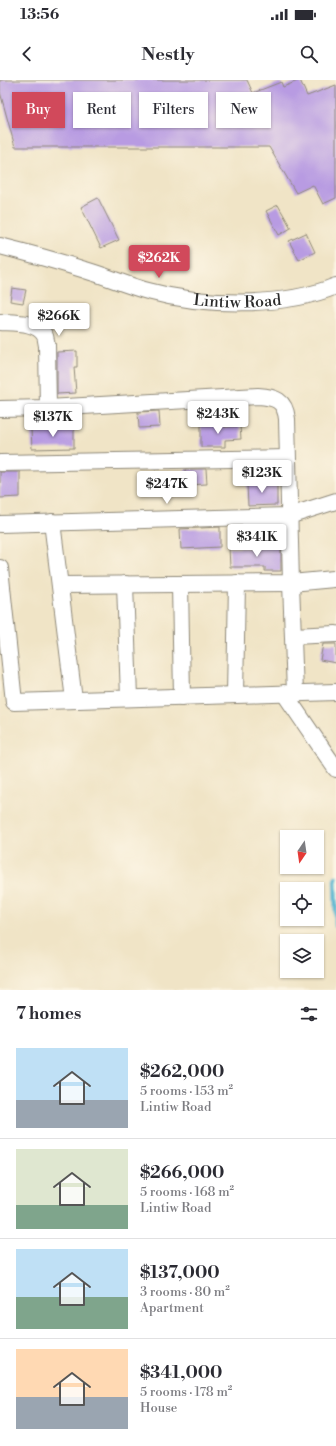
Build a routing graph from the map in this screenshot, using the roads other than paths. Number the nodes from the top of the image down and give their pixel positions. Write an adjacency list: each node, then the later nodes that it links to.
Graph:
1 (0, 246): 2 (street, Lintiw Road)
2 (336, 286)
3 (0, 322): 4 (street)
4 (48, 408): 5 (street); 6 (street)
5 (0, 409)
6 (287, 458): 7 (street); 9 (street)
7 (0, 463)
8 (336, 501): 9 (street)
9 (289, 516): 10 (street); 15 (street)
10 (52, 522): 11 (street); 18 (street)
11 (0, 524)
12 (0, 568): 26 (street)
13 (334, 579): 15 (street)
14 (237, 583): 15 (street); 17 (street); 23 (street)
15 (291, 583): 20 (street)
16 (125, 584): 17 (street); 18 (street); 25 (street)
17 (180, 584): 24 (street)
18 (61, 585): 26 (street)
19 (336, 634): 20 (street)
20 (292, 636): 22 (street)
21 (336, 692): 22 (street)
22 (289, 693): 23 (street); 27 (street)
23 (235, 695): 24 (street)
24 (182, 697): 25 (street)
25 (129, 698): 26 (street)
26 (74, 700)
27 (336, 769)

